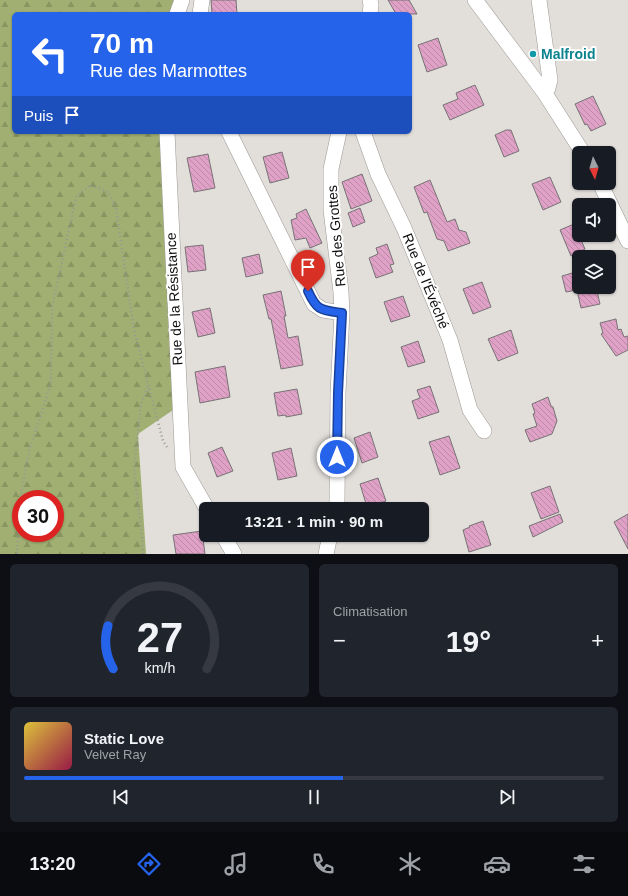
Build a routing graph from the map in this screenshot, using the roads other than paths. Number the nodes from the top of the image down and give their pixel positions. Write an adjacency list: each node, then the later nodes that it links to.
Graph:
1 (182, 0): 6 (street)
2 (202, 0): 7 (street)
3 (370, 0): 8 (street)
4 (475, 0): 9 (street)
5 (540, 0): 9 (street)
6 (178, 12)
7 (200, 12)
8 (370, 12)
9 (544, 92): 14 (street)
10 (167, 134): 19 (street, Rue de la Résistance)
11 (231, 134): 17 (street)
12 (339, 134): 17 (street, Rue des Grottes)
13 (364, 134): 18 (street, Rue de l'Évéché)
14 (579, 146)
15 (603, 190): 16 (street)
16 (628, 241)
17 (342, 313): 20 (street, Rue des Grottes)
18 (484, 431)
19 (203, 502)
20 (337, 502)
21 (227, 542): 23 (street)
22 (329, 542): 24 (street)
23 (234, 554)
24 (326, 554)

